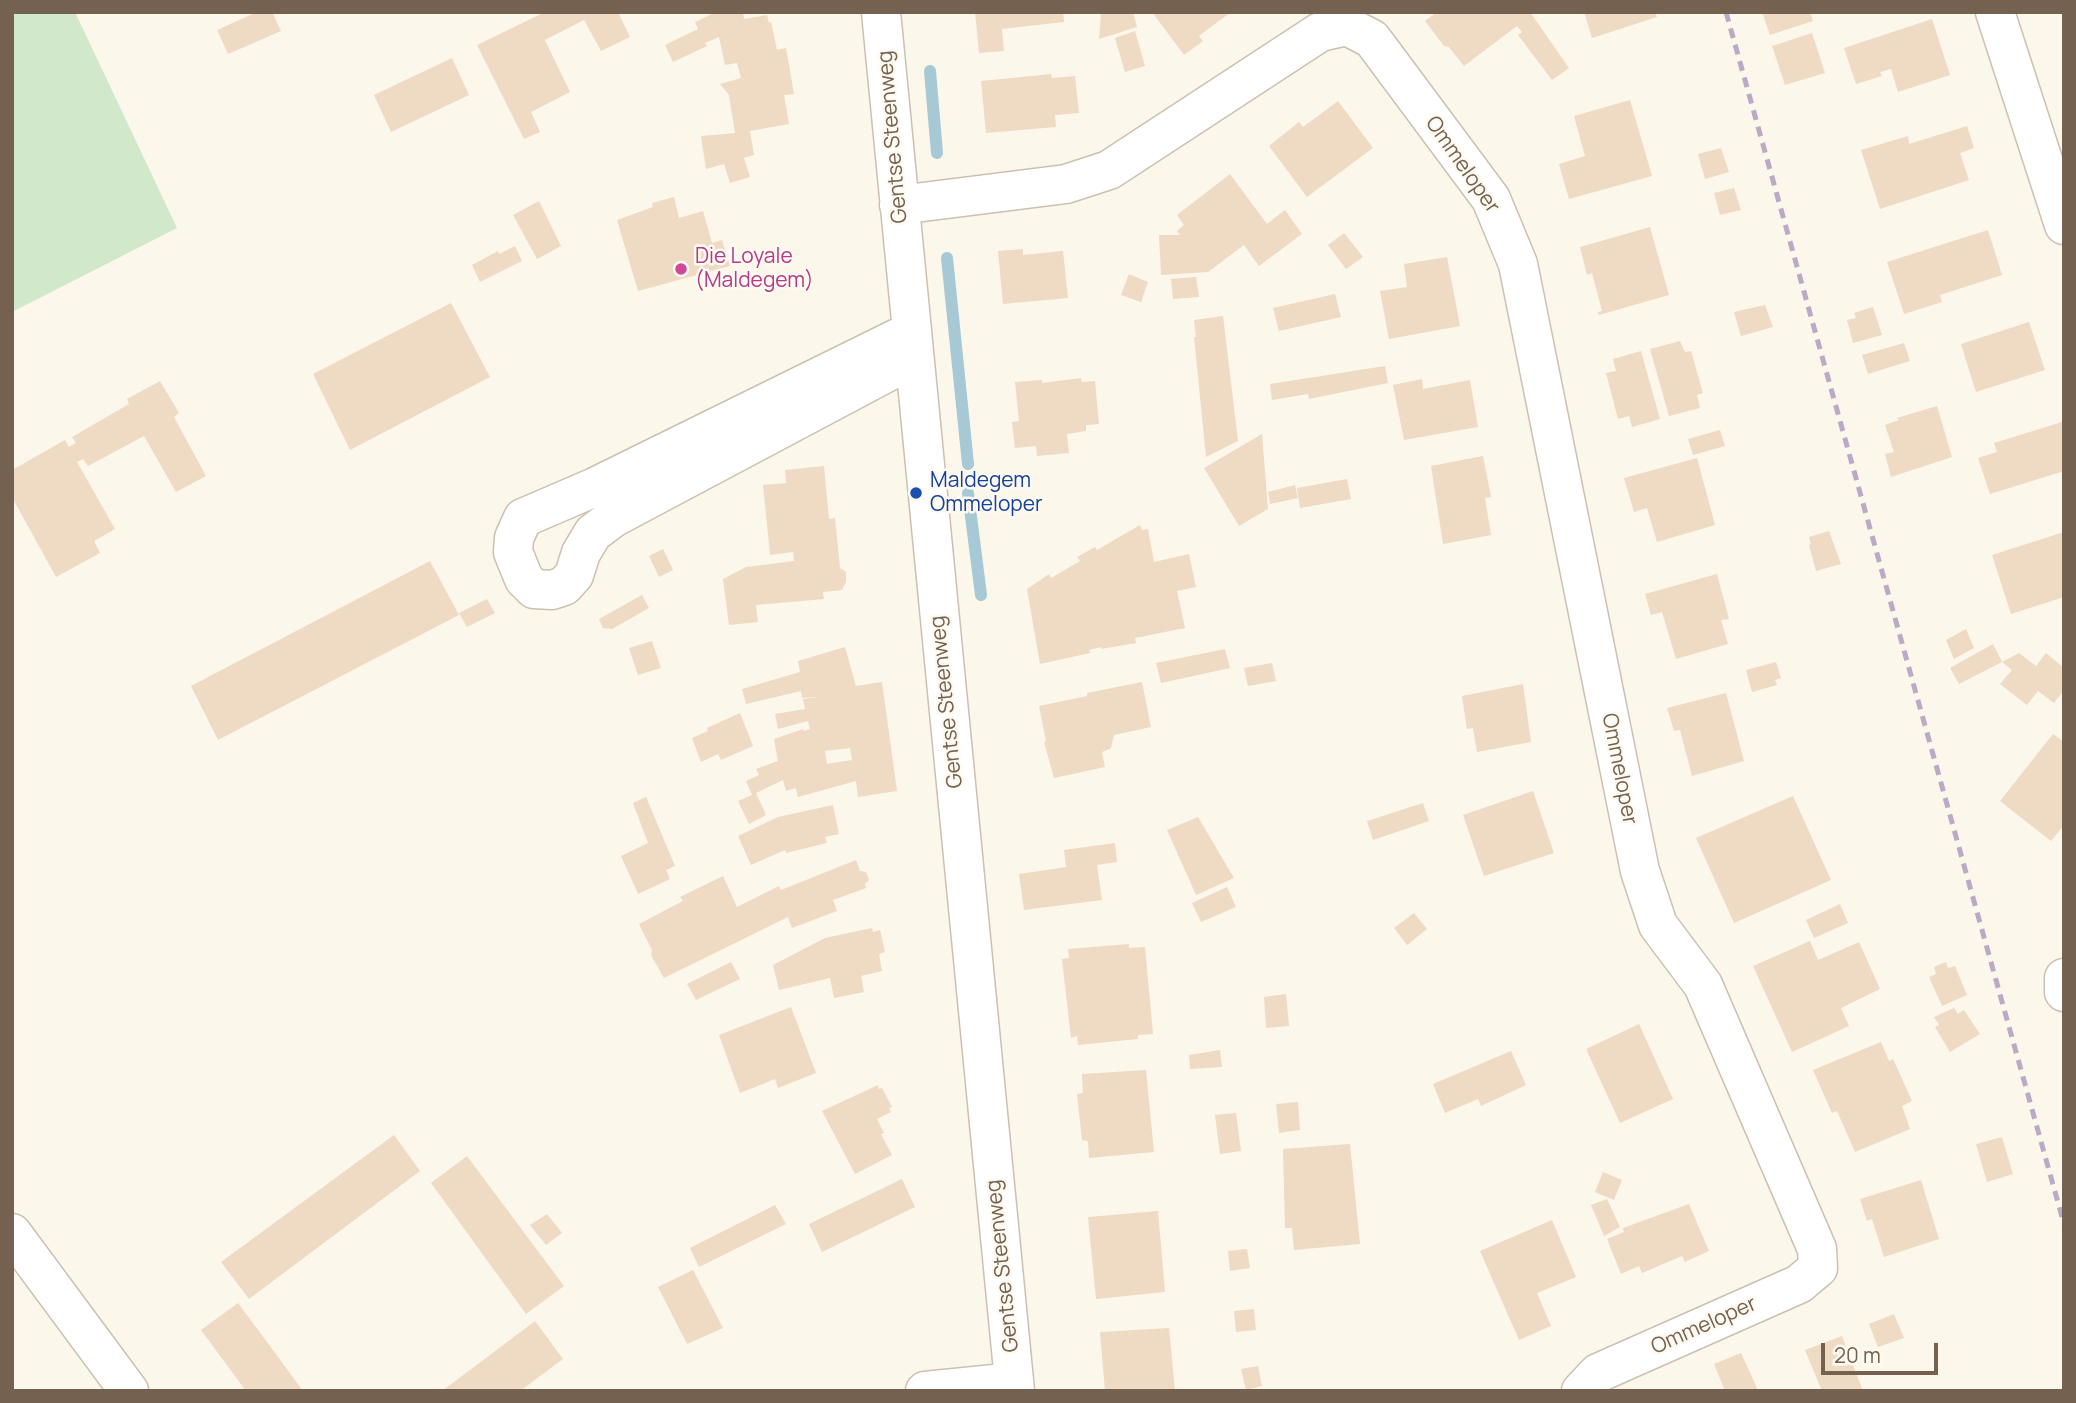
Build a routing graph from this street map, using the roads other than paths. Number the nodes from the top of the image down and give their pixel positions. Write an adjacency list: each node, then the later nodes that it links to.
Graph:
1 (881, 12): 4 (street, Gentse Steenweg)
2 (1995, 12): 5 (street)
3 (1347, 19): 4 (street, Ommeloper); 13 (street, Ommeloper)
4 (899, 205): 6 (street, Gentse Steenweg)
5 (2064, 225)
6 (913, 345): 6 (street); 10 (street, Gentse Steenweg)
7 (2064, 978): 8 (street)
8 (2064, 992)
9 (12, 1233): 11 (street)
10 (1015, 1386): 12 (street)
11 (128, 1391)
12 (925, 1391)
13 (1581, 1391)

